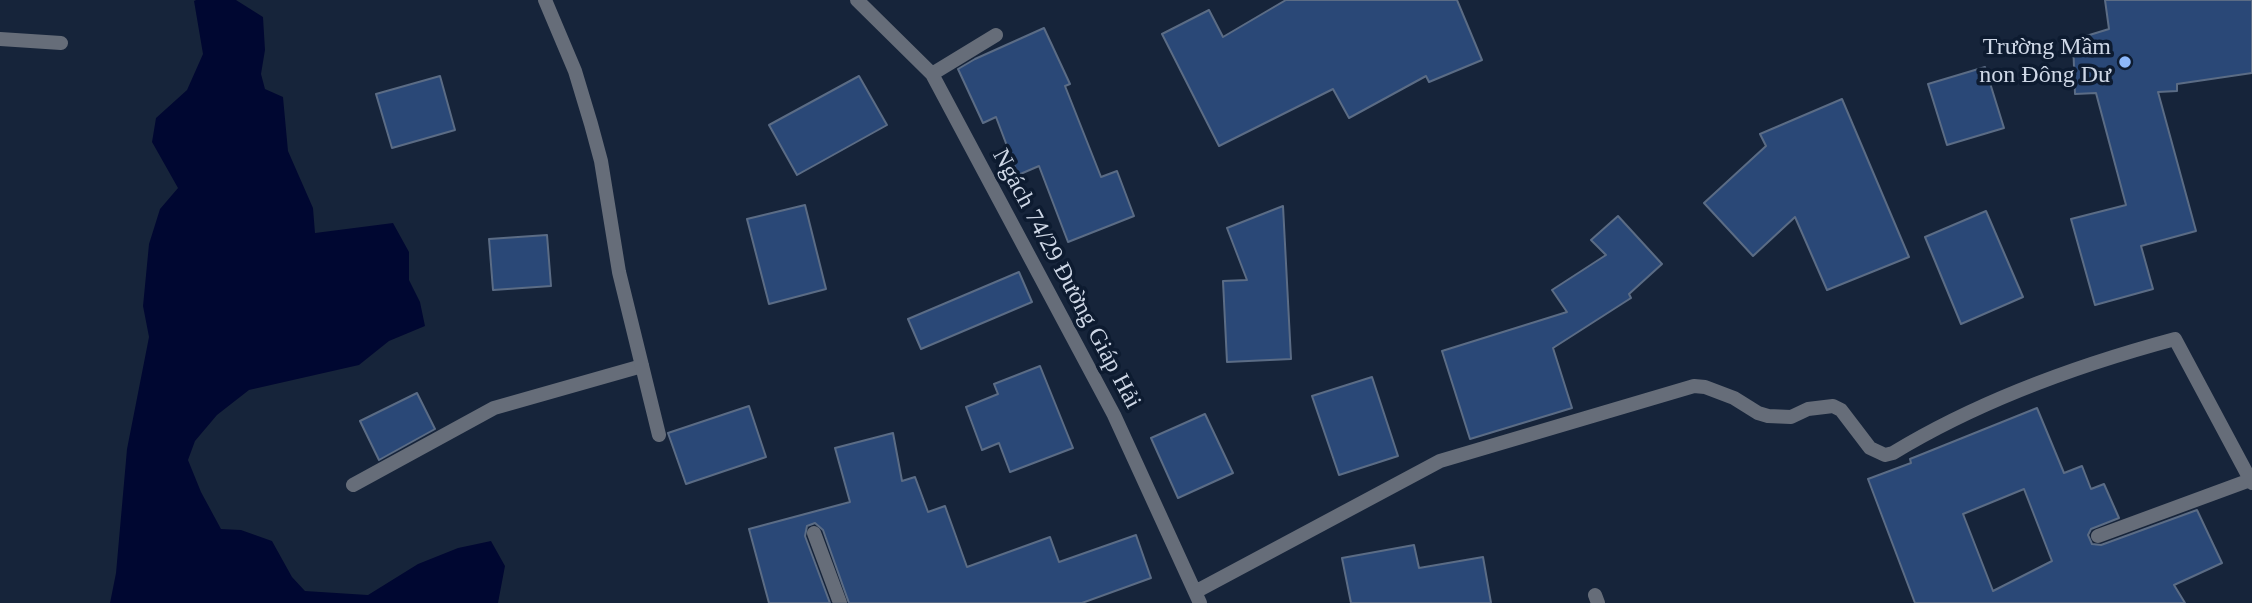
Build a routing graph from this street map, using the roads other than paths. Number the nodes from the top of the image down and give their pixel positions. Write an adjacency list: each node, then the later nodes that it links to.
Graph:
1 (545, 0): 7 (street)
2 (857, 0): 6 (street, Ngách 74/29 Đường Giáp Hải)
3 (996, 35): 6 (street)
4 (0, 39): 5 (street)
5 (61, 43)
6 (932, 74): 13 (street, Ngách 74/29 Đường Giáp Hải)
7 (642, 366): 8 (street); 10 (street)
8 (659, 435)
9 (2251, 481): 12 (street); 13 (street)
10 (353, 485)
11 (814, 533): 14 (street)
12 (2098, 536)
13 (1198, 598)
14 (840, 603)

